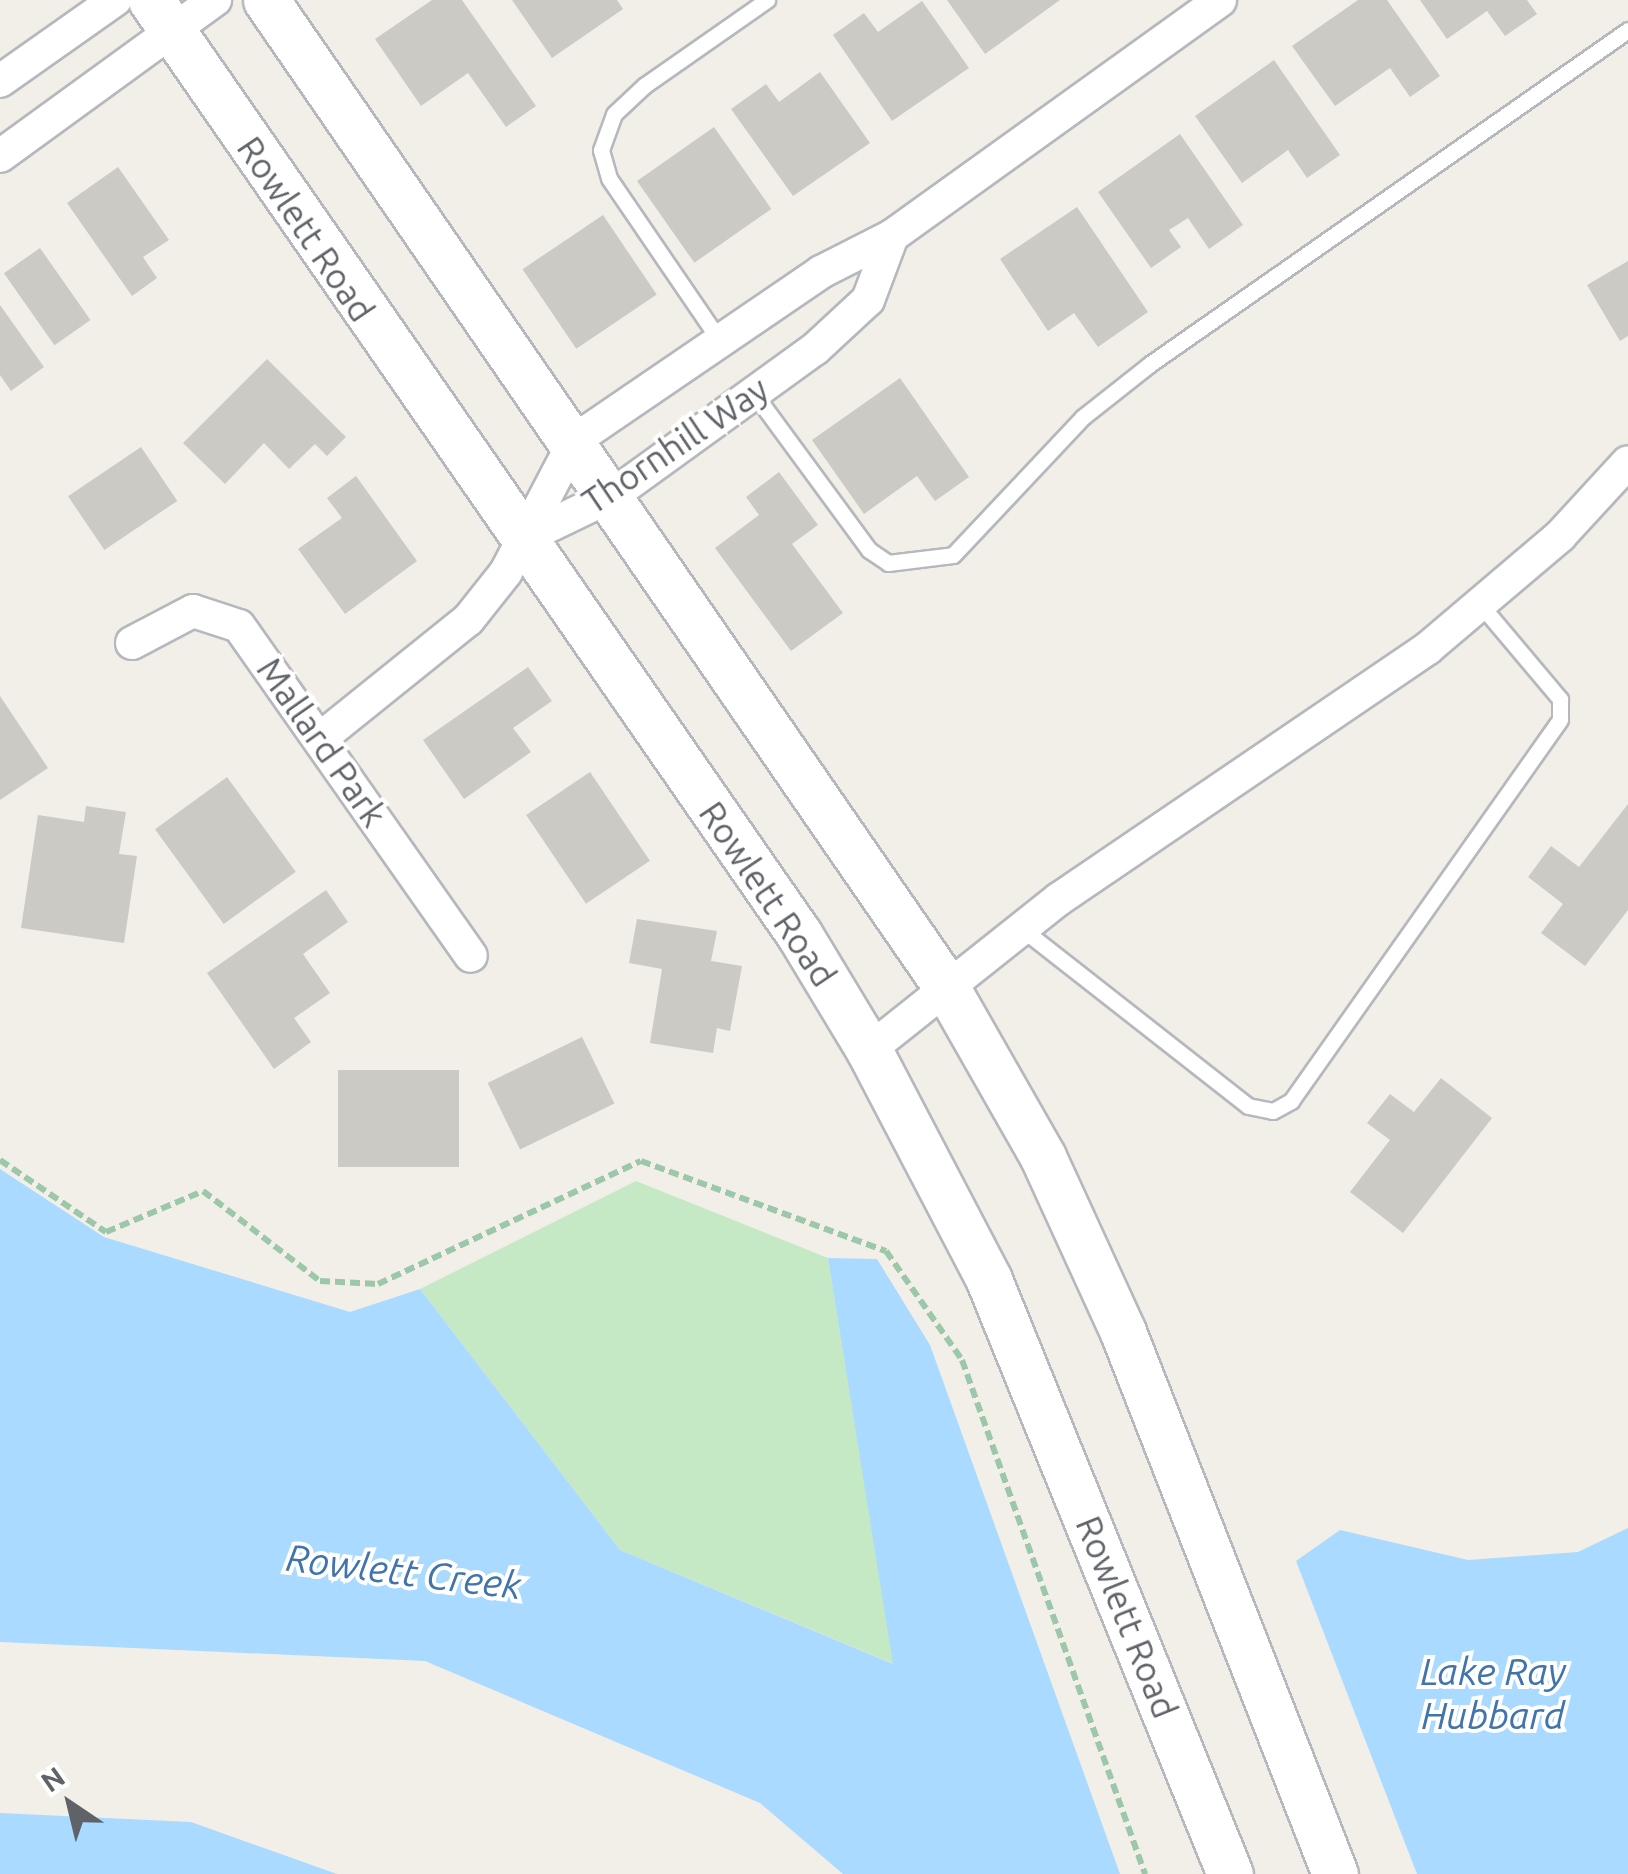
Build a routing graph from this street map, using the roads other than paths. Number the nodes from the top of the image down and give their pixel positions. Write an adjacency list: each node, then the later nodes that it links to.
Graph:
1 (115, 0): 8 (street)
2 (215, 0): 6 (street)
3 (266, 0): 13 (main road)
4 (767, 0): 11 (lane)
5 (1220, 0): 10 (street, Thornhill Way)
6 (161, 16): 9 (street); 16 (main road, Rowlett Road)
7 (1628, 30): 12 (lane)
8 (0, 81)
9 (0, 156)
10 (892, 236): 11 (street, Thornhill Way); 12 (street, Thornhill Way)
11 (720, 341): 13 (street, Thornhill Way)
12 (753, 392): 15 (street, Thornhill Way)
13 (574, 440): 15 (main road); 16 (street, Thornhill Way)
14 (1628, 462): 17 (street)
15 (613, 495): 16 (street, Thornhill Way); 22 (main road)
16 (522, 540): 19 (street); 23 (main road, Rowlett Road)
17 (1480, 604): 20 (street); 20 (lane)
18 (132, 643): 19 (street, Mallard Park)
19 (321, 738): 21 (street, Mallard Park)
20 (1021, 928): 22 (street)
21 (471, 956)
22 (945, 985): 23 (street); 25 (main road)
23 (869, 1050): 24 (main road, Rowlett Road)
24 (1230, 1874)
25 (1335, 1874)

